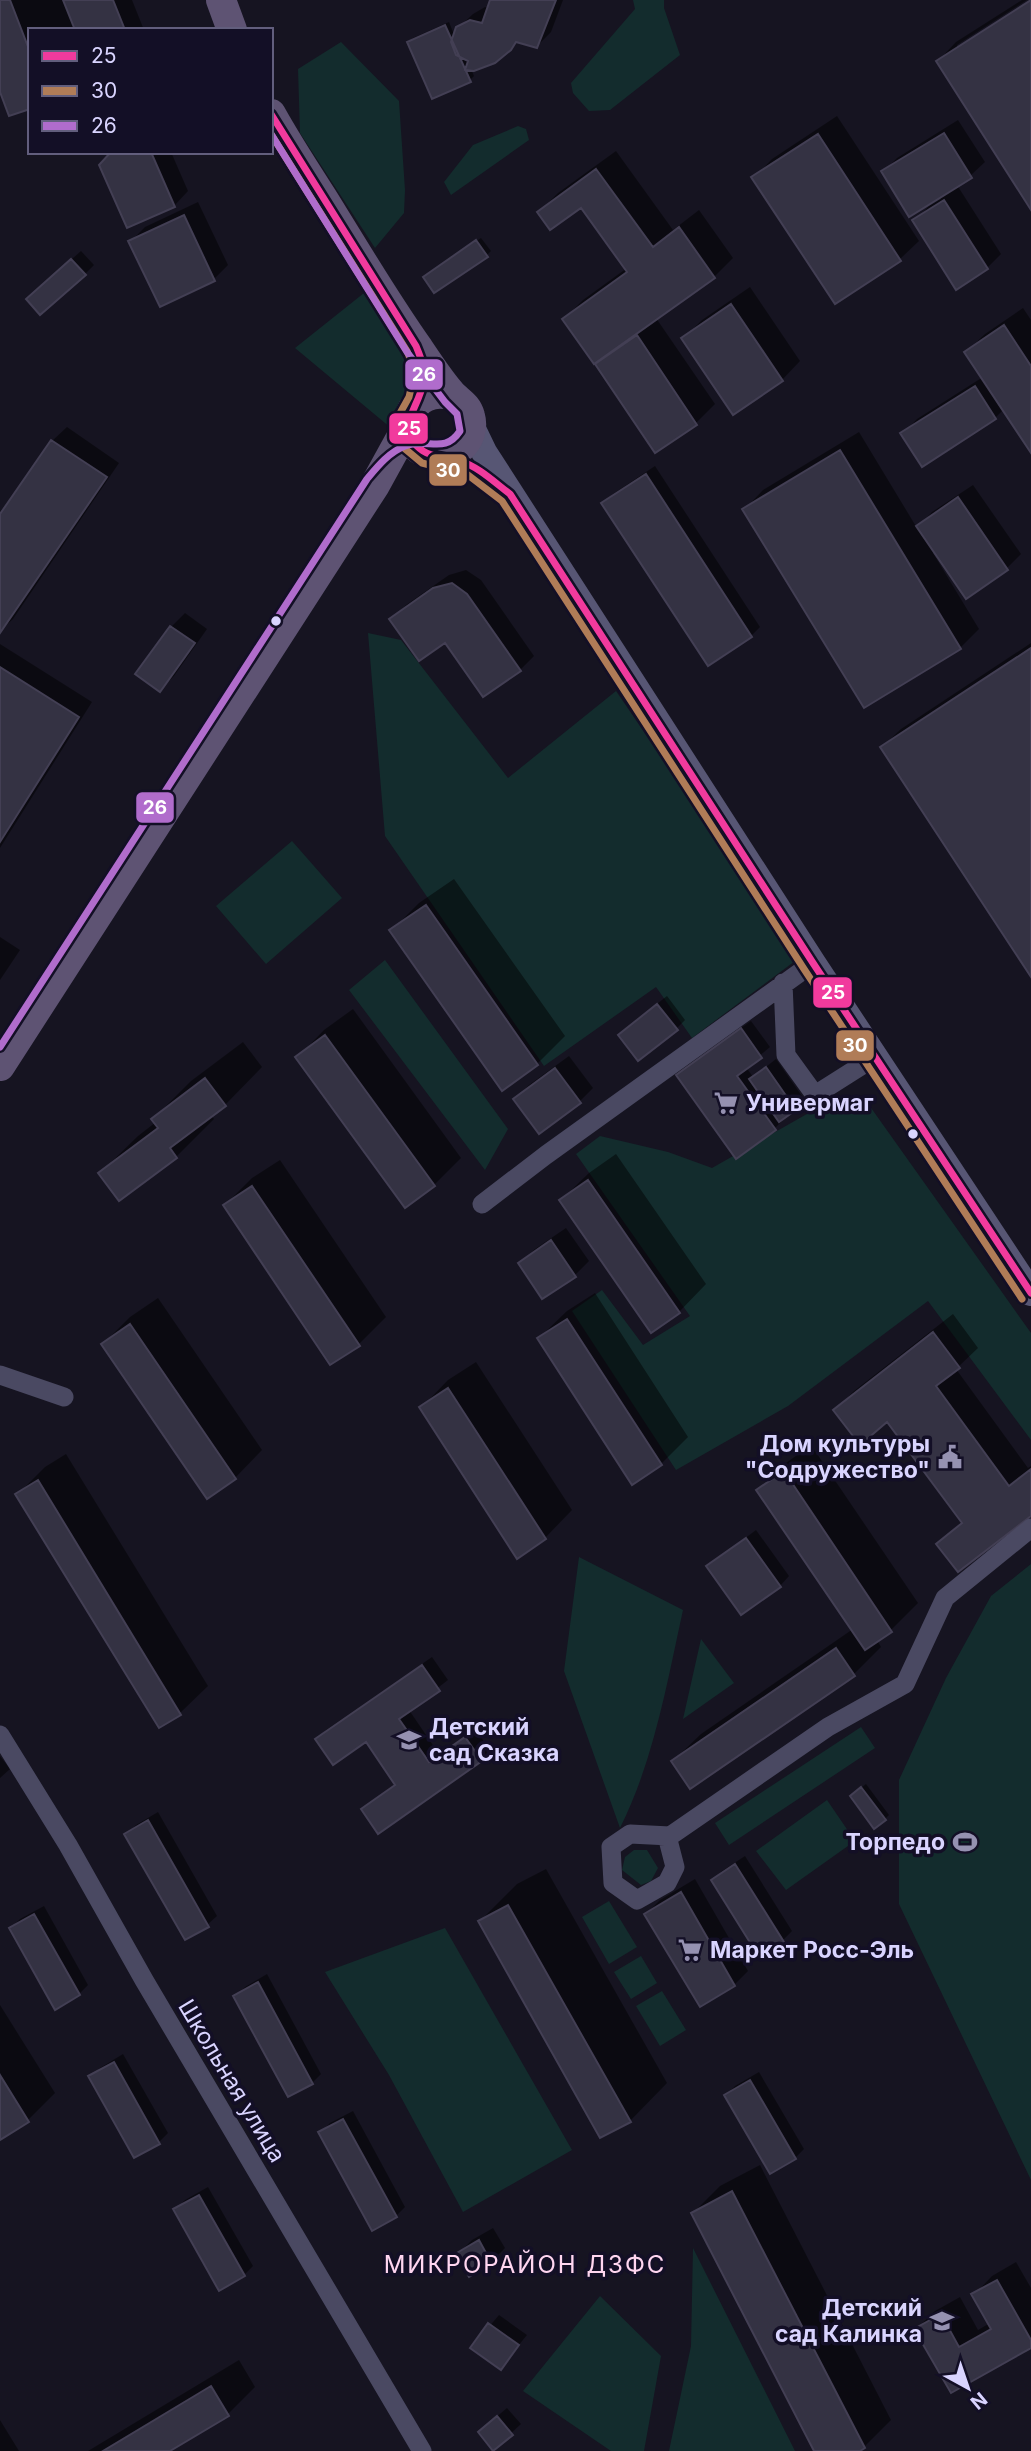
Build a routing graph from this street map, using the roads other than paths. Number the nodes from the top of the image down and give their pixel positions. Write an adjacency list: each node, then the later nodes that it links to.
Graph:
1 (221, 0): 2 (main road)
2 (231, 28)
3 (273, 117): 4 (main road)
4 (416, 345): 5 (main road); 6 (main road)
5 (453, 396): 6 (main road); 7 (main road)
6 (413, 413): 8 (main road); 9 (main road)
7 (471, 425): 8 (main road); 10 (main road)
8 (435, 455): 9 (main road); 10 (main road)
9 (375, 485): 14 (main road)
10 (510, 494): 11 (main road)
11 (813, 963): 12 (street); 13 (main road)
12 (783, 983): 13 (street); 15 (street)
13 (875, 1057): 16 (main road)
14 (0, 1066)
15 (482, 1204)
16 (1031, 1293)
17 (0, 1375): 18 (street)
18 (64, 1397)
19 (1031, 1528): 21 (street)
20 (0, 1735): 22 (street, Школьная улица)
21 (667, 1836)
22 (422, 2451)

